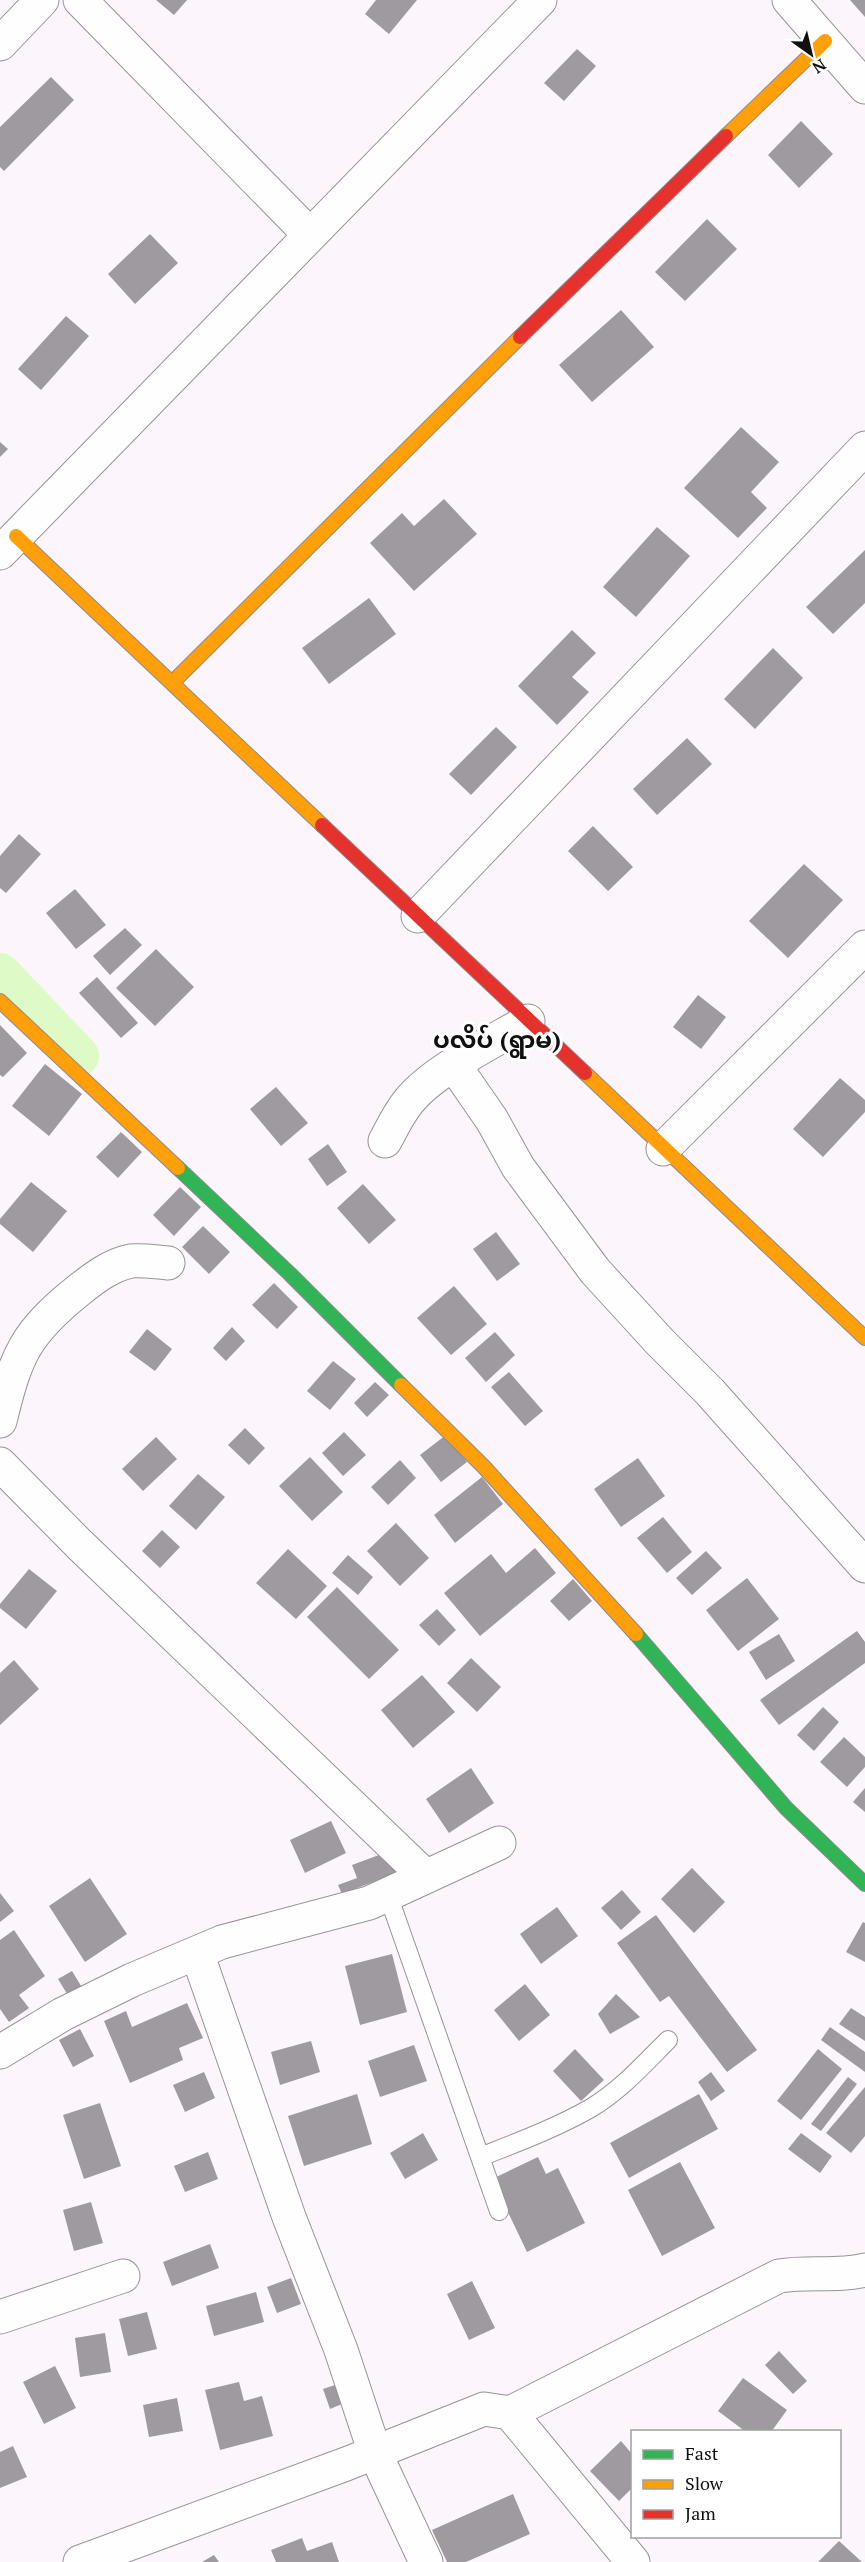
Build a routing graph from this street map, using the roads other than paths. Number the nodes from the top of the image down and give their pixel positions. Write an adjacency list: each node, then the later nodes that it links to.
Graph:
1 (42, 0): 6 (street)
2 (80, 0): 8 (street)
3 (540, 0): 8 (street)
4 (789, 0): 5 (street)
5 (825, 41): 7 (street); 11 (street)
6 (0, 44)
7 (865, 87)
8 (310, 235): 10 (street)
9 (865, 448): 12 (street)
10 (8, 544): 11 (street)
11 (171, 683): 12 (street)
12 (418, 916): 15 (street)
13 (865, 947): 18 (street)
14 (0, 1001): 26 (street)
15 (528, 1021): 16 (street); 18 (street)
16 (454, 1065): 17 (street); 23 (street)
17 (385, 1141)
18 (663, 1149): 20 (street)
19 (168, 1263): 21 (street)
20 (865, 1338)
21 (0, 1420)
22 (0, 1464): 25 (street)
23 (865, 1566)
24 (500, 1843): 25 (street)
25 (426, 1877): 27 (street)
26 (865, 1884)
27 (388, 1896): 28 (street); 31 (lane)
28 (196, 1953): 30 (street); 37 (street)
29 (668, 2040): 31 (lane)
30 (3, 2044)
31 (480, 2157): 32 (lane)
32 (499, 2211)
33 (865, 2270): 36 (street)
34 (123, 2276): 35 (street)
35 (0, 2317)
36 (510, 2412): 37 (street); 40 (street)
37 (375, 2453): 38 (street); 39 (street)
38 (80, 2562)
39 (426, 2562)
40 (633, 2562)

